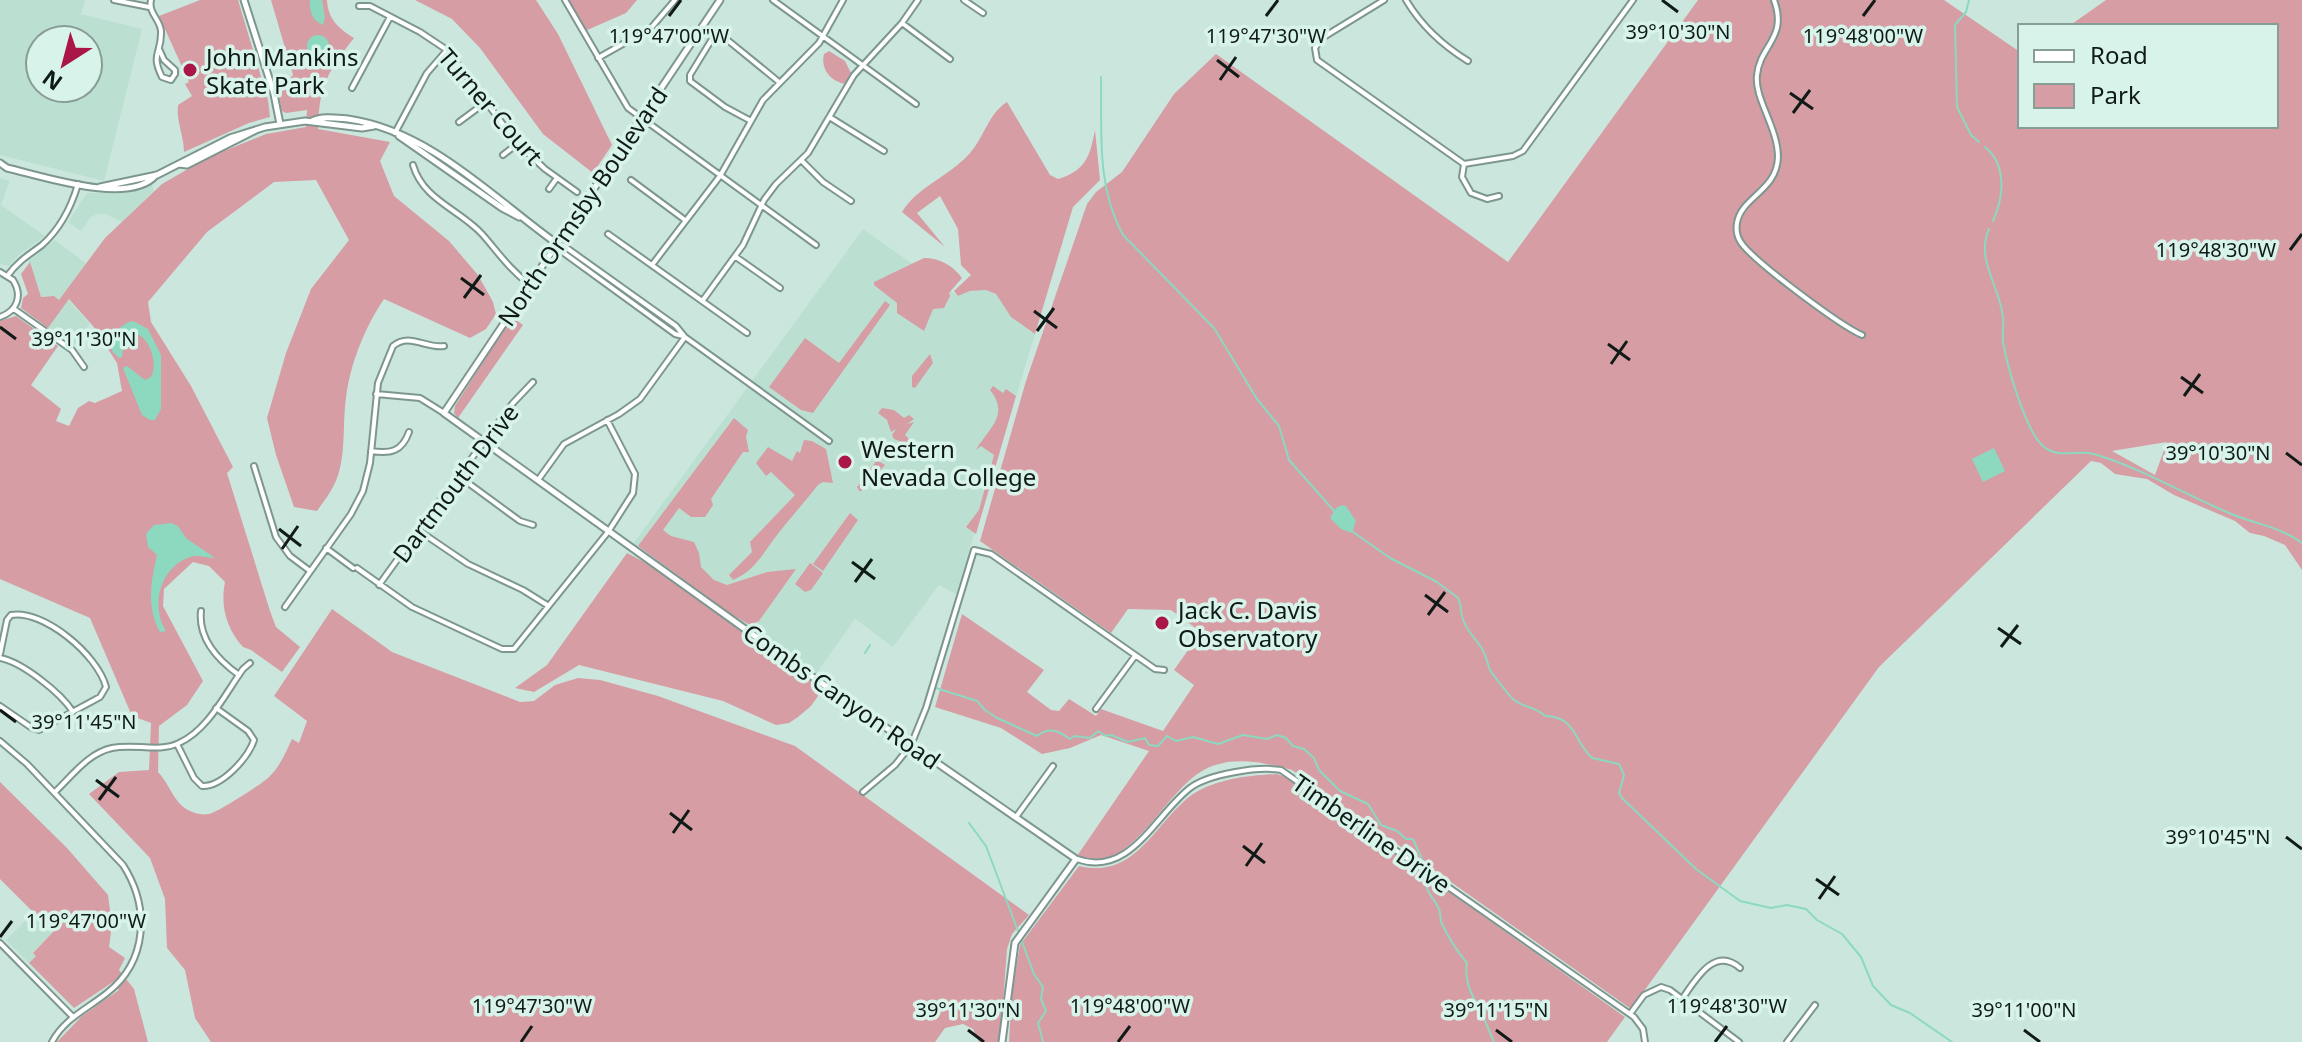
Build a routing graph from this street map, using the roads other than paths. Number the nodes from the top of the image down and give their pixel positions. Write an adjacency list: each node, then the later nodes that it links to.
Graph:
1 (114, 0): 16 (street)
2 (151, 0): 16 (street)
3 (244, 0): 35 (street)
4 (565, 0): 23 (street)
5 (675, 0): 23 (street)
6 (720, 0): 32 (street, North Ormsby Boulevard)
7 (773, 0): 20 (street)
8 (843, 0): 20 (street)
9 (918, 0): 19 (street)
10 (964, 0): 17 (street)
11 (1384, 0): 41 (street)
12 (1406, 0): 25 (street)
13 (1633, 0): 41 (street)
14 (1774, 0): 67 (street)
15 (359, 6): 18 (street, Turner Court)
16 (149, 7): 21 (street)
17 (983, 13)
18 (390, 17): 22 (street, Turner Court); 28 (street)
19 (902, 23): 24 (street); 26 (street)
20 (824, 36): 26 (street); 27 (street)
21 (159, 49): 21 (street)
22 (447, 50): 29 (street, Turner Court); 36 (street)
23 (598, 58): 32 (street)
24 (950, 59)
25 (1468, 61)
26 (863, 65): 30 (street); 31 (street)
27 (779, 82): 33 (street); 33 (street)
28 (352, 88)
29 (487, 102): 34 (street); 37 (street, Turner Court)
30 (916, 104)
31 (831, 118): 38 (street); 40 (street)
32 (640, 119): 44 (street); 49 (street, North Ormsby Boulevard)
33 (751, 121): 44 (street)
34 (459, 122)
35 (280, 124): 36 (street); 47 (street)
36 (396, 134): 55 (street)
37 (517, 143): 39 (street); 45 (street, Turner Court)
38 (884, 151)
39 (503, 155)
40 (801, 160): 51 (street); 52 (street)
41 (1464, 164): 50 (street)
42 (413, 165): 61 (street)
43 (2, 167): 47 (street)
44 (720, 176): 52 (street); 53 (street)
45 (557, 178): 48 (street); 49 (street, Turner Court)
46 (631, 180): 53 (street)
47 (78, 184): 60 (street)
48 (549, 189)
49 (581, 195): 55 (street, North Ormsby Boulevard)
50 (1499, 196)
51 (851, 201)
52 (760, 206): 56 (street); 57 (street)
53 (685, 220): 58 (street)
54 (608, 234): 58 (street)
55 (556, 243): 61 (street, North Ormsby Boulevard); 68 (street)
56 (816, 245)
57 (736, 257): 62 (street); 63 (street)
58 (652, 265): 63 (street)
59 (0, 272): 60 (street)
60 (8, 275): 64 (street)
61 (529, 284): 73 (street, North Ormsby Boulevard)
62 (780, 288)
63 (703, 300): 66 (street)
64 (14, 309): 65 (street); 70 (street)
65 (0, 317)
66 (747, 333)
67 (1862, 335)
68 (685, 337): 74 (street); 76 (street)
69 (444, 346): 72 (street)
70 (84, 367)
71 (533, 382): 77 (street, Dartmouth Drive)
72 (376, 394): 73 (street); 78 (street)
73 (444, 413): 77 (street, Combs Canyon Road)
74 (607, 420): 81 (street); 84 (street)
75 (409, 432): 78 (street)
76 (829, 441)
77 (485, 443): 80 (street, Dartmouth Drive); 81 (street, Combs Canyon Road)
78 (371, 451): 85 (street)
79 (254, 466): 86 (street)
80 (460, 477): 82 (street); 83 (street, Dartmouth Drive)
81 (537, 481): 84 (street, Combs Canyon Road)
82 (533, 525)
83 (418, 530): 87 (street, Dartmouth Drive); 88 (street)
84 (608, 532): 88 (street); 102 (street, Combs Canyon Road)
85 (326, 548): 86 (street); 87 (street)
86 (310, 571): 89 (street)
87 (379, 585): 88 (street)
88 (547, 605)
89 (285, 607)
90 (201, 611): 95 (street)
91 (0, 656): 99 (street); 99 (street)
92 (1135, 656): 94 (street); 98 (street); 102 (street)
93 (250, 663): 95 (street)
94 (1164, 670)
95 (239, 675): 97 (street)
96 (0, 706): 99 (street)
97 (216, 707): 101 (street); 101 (street)
98 (1096, 709)
99 (73, 712)
100 (0, 741): 104 (street)
101 (177, 744): 104 (street)
102 (911, 745): 105 (street); 106 (street, Combs Canyon Road)
103 (1053, 766): 106 (street)
104 (55, 792): 113 (street)
105 (863, 792)
106 (1016, 817): 107 (street, Combs Canyon Road)
107 (1076, 859): 112 (street, Timberline Drive); 115 (street)
108 (0, 943): 113 (street)
109 (1740, 968): 110 (street)
110 (1682, 999): 112 (street); 117 (street)
111 (1815, 1005): 118 (street)
112 (1630, 1014): 116 (street, Timberline Drive)
113 (73, 1017): 114 (street)
114 (52, 1042)
115 (1002, 1042)
116 (1645, 1042)
117 (1739, 1042)
118 (1787, 1042)

